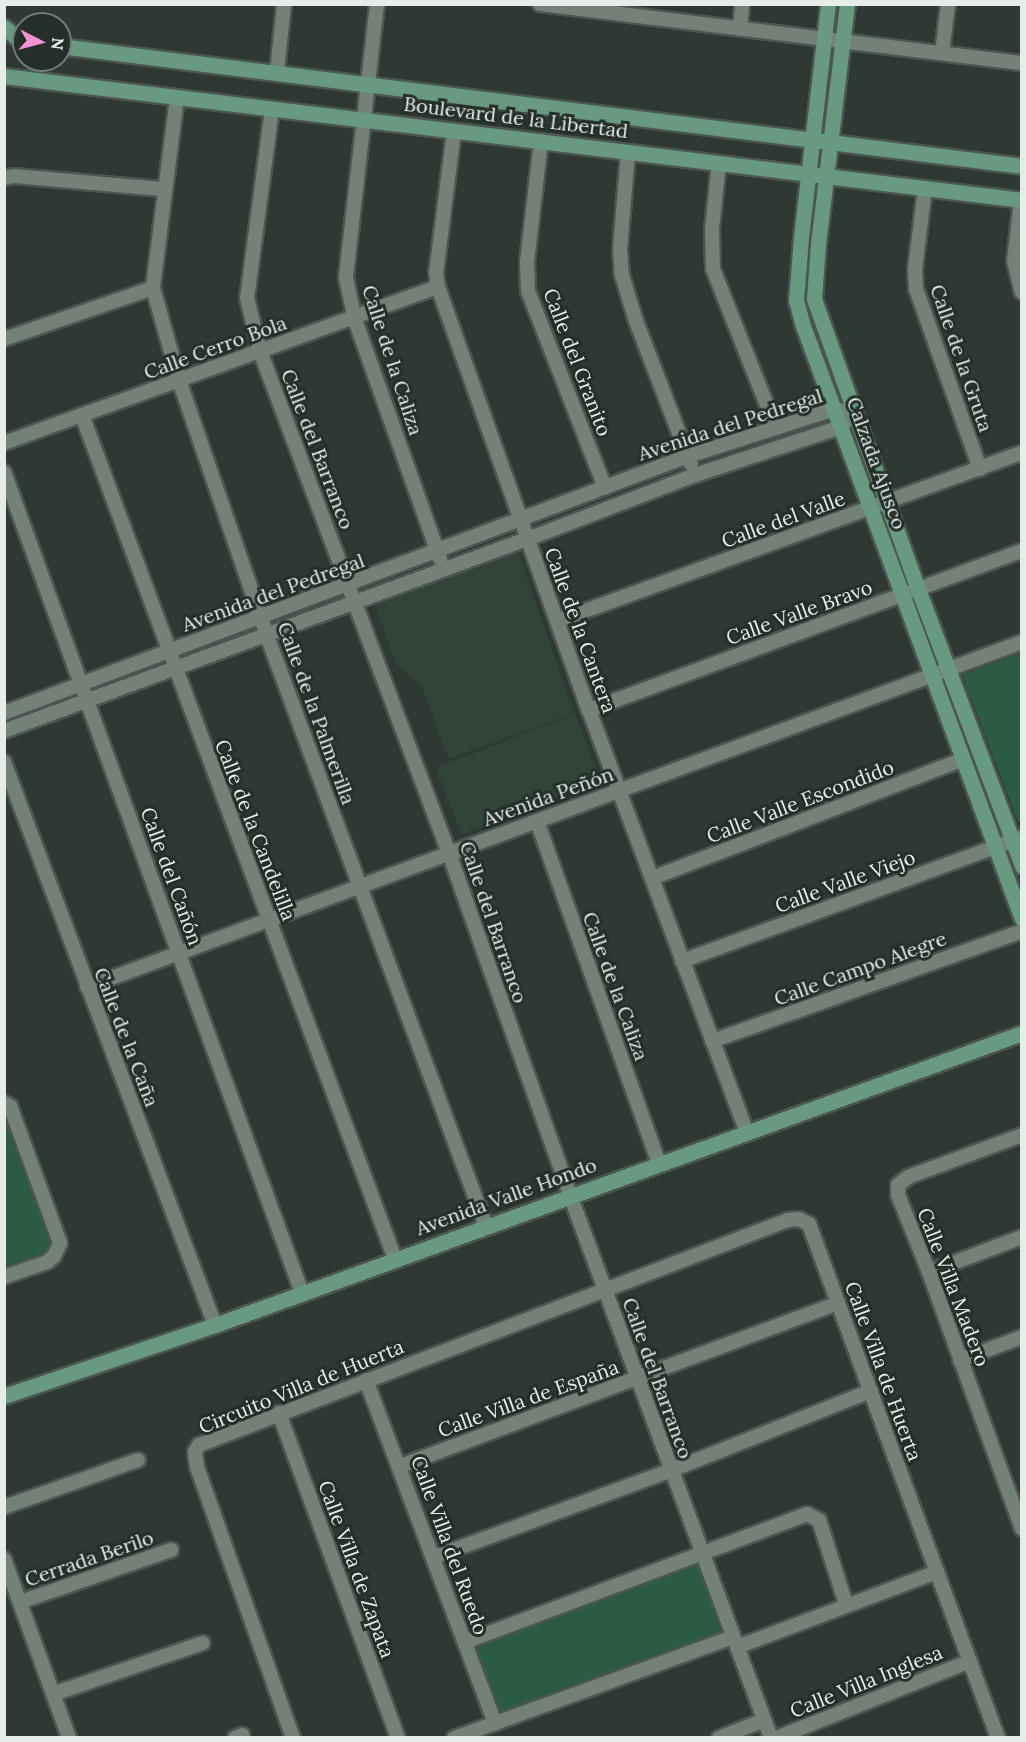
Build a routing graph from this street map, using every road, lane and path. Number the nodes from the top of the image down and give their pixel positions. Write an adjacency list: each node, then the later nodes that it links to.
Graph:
1 (284, 4): 16 (street)
2 (377, 4): 18 (street, Calle de la Caliza)
3 (540, 4): 8 (street)
4 (742, 4): 10 (street)
5 (828, 4): 11 (street, Calzada Ajusco)
6 (847, 4): 12 (street, Calzada Ajusco)
7 (948, 4): 14 (street)
8 (557, 6): 9 (street)
9 (649, 11): 10 (street)
10 (740, 29): 11 (street)
11 (824, 39): 12 (street); 23 (street, Calzada Ajusco)
12 (843, 41): 14 (street); 25 (street, Calzada Ajusco)
13 (72, 47): 16 (street, Boulevard de la Libertad)
14 (942, 53): 15 (street)
15 (1022, 63)
16 (278, 72): 18 (street, Boulevard de la Libertad)
17 (8, 79): 19 (street, Boulevard de la Libertad)
18 (368, 83): 21 (street, Calle de la Caliza); 23 (street, Boulevard de la Libertad)
19 (177, 97): 20 (street, Boulevard de la Libertad); 33 (street, Calle de la Palmerilla)
20 (272, 108): 21 (street, Boulevard de la Libertad); 40 (street, Calle del Barranco)
21 (363, 120): 22 (street, Boulevard de la Libertad); 38 (street, Calle de la Caliza)
22 (454, 131): 24 (street, Boulevard de la Libertad); 35 (street, Calle de la Cantera)
23 (812, 139): 25 (street, Boulevard de la Libertad); 29 (street, Calzada Ajusco)
24 (541, 141): 26 (street, Boulevard de la Libertad); 53 (street, Calle del Granito)
25 (830, 142): 28 (street, Boulevard de la Libertad); 30 (street, Calzada Ajusco)
26 (628, 152): 27 (street, Boulevard de la Libertad); 49 (street)
27 (719, 163): 29 (street, Boulevard de la Libertad); 46 (street)
28 (1022, 166)
29 (808, 174): 30 (street, Boulevard de la Libertad); 42 (street, Calzada Ajusco)
30 (826, 176): 32 (street, Boulevard de la Libertad); 43 (street, Calzada Ajusco)
31 (4, 178): 33 (street)
32 (925, 188): 34 (street, Boulevard de la Libertad); 50 (street, Calle de la Gruta)
33 (164, 189): 36 (street, Calle de la Palmerilla)
34 (1021, 200): 37 (street)
35 (438, 287): 38 (street, Calle Cerro Bola); 56 (street, Calle de la Cantera)
36 (153, 288): 39 (street); 41 (street, Calle de la Palmerilla)
37 (1022, 292)
38 (354, 317): 40 (street, Calle Cerro Bola); 59 (street, Calle de la Caliza)
39 (4, 339)
40 (260, 351): 41 (street, Calle Cerro Bola); 61 (street, Calle del Barranco)
41 (179, 380): 44 (street, Calle Cerro Bola); 65 (street, Calle de la Palmerilla)
42 (835, 409): 43 (street, Avenida del Pedregal); 45 (street, Calzada Ajusco); 46 (street, Avenida del Pedregal)
43 (853, 413): 45 (street, Avenida del Pedregal); 54 (street, Calzada Ajusco)
44 (82, 415): 47 (street, Calle Cerro Bola); 69 (street, Calle de la Candelilla)
45 (841, 427): 52 (street, Avenida del Pedregal); 55 (street, Calzada Ajusco)
46 (776, 428): 49 (street, Avenida del Pedregal)
47 (4, 443)
48 (1022, 453): 50 (street, Calle del Valle)
49 (688, 456): 52 (street); 53 (street, Avenida del Pedregal)
50 (980, 468): 54 (street, Calle del Valle)
51 (4, 472): 73 (street, Calle del Cañón)
52 (695, 475): 57 (street, Avenida del Pedregal)
53 (606, 488): 56 (street, Avenida del Pedregal)
54 (886, 502): 55 (street, Calle del Valle); 62 (street, Calzada Ajusco)
55 (871, 508): 63 (street, Calzada Ajusco); 66 (street, Calle del Valle)
56 (521, 520): 57 (street, Calle de la Cantera); 59 (street, Avenida del Pedregal)
57 (527, 539): 60 (street, Avenida del Pedregal); 66 (street, Calle de la Cantera)
58 (1022, 551): 62 (street, Calle Valle Bravo)
59 (438, 552): 60 (street, Calle de la Caliza); 61 (street, Avenida del Pedregal)
60 (444, 569): 64 (street, Avenida del Pedregal)
61 (349, 585): 64 (street, Calle del Barranco); 65 (street, Avenida del Pedregal)
62 (918, 589): 63 (street, Calle Valle Bravo); 71 (street, Calzada Ajusco)
63 (902, 595): 72 (street, Calzada Ajusco); 75 (street, Calle Valle Bravo)
64 (356, 601): 67 (street, Avenida del Pedregal); 84 (street, Calle del Barranco)
65 (261, 617): 67 (street, Calle de la Palmerilla); 69 (street, Avenida del Pedregal)
66 (557, 621): 75 (street, Calle de la Cantera)
67 (266, 633): 70 (street, Avenida del Pedregal); 87 (street, Calle de la Palmerilla)
68 (1022, 642): 71 (street, Avenida Peñón)
69 (168, 652): 70 (street, Calle de la Candelilla); 73 (street, Avenida del Pedregal)
70 (173, 667): 74 (street, Avenida del Pedregal); 89 (street, Calle de la Candelilla)
71 (948, 669): 72 (street, Avenida Peñón); 82 (street, Calzada Ajusco)
72 (932, 675): 78 (street, Calzada Ajusco); 80 (street, Avenida Peñón)
73 (79, 683): 74 (street, Calle del Cañón); 76 (street, Avenida del Pedregal)
74 (86, 699): 77 (street, Avenida del Pedregal); 91 (street, Calle del Cañón)
75 (589, 710): 80 (street, Calle de la Cantera)
76 (4, 713)
77 (4, 731)
78 (963, 759): 83 (street, Calzada Ajusco); 86 (street, Calle Valle Escondido)
79 (4, 762): 93 (street, Calle de la Caña)
80 (619, 791): 81 (street, Avenida Peñón); 86 (street, Calle de la Cantera)
81 (537, 821): 84 (street, Avenida Peñón); 99 (street, Calle de la Caliza)
82 (1017, 839): 83 (street, Calle Valle Viejo); 85 (street, Calzada Ajusco)
83 (995, 847): 88 (street, Calzada Ajusco); 92 (street, Calle Valle Viejo)
84 (449, 854): 87 (street, Avenida Peñón); 100 (street, Calle del Barranco)
85 (1022, 866)
86 (652, 878): 92 (street, Calle de la Cantera)
87 (360, 886): 89 (street, Avenida Peñón); 101 (street, Calle de la Palmerilla)
88 (1022, 919)
89 (269, 920): 91 (street, Avenida Peñón); 103 (street, Calle de la Candelilla)
90 (1022, 931): 95 (street, Calle Campo Alegre)
91 (179, 953): 93 (street, Avenida Peñón); 107 (street, Calle del Cañón)
92 (682, 961): 95 (street, Calle de la Cantera)
93 (87, 987): 109 (street, Calle de la Caña)
94 (1022, 1033): 97 (street, Avenida Valle Hondo)
95 (712, 1041): 97 (street, Calle de la Cantera)
96 (4, 1103): 105 (street)
97 (747, 1132): 99 (street, Avenida Valle Hondo)
98 (1022, 1135): 104 (street, Calle Villa Madero)
99 (659, 1163): 100 (street, Avenida Valle Hondo)
100 (570, 1196): 101 (street, Avenida Valle Hondo); 106 (street, Calle del Barranco)
101 (486, 1226): 103 (street, Avenida Valle Hondo)
102 (1022, 1237): 104 (street)
103 (394, 1259): 107 (street, Avenida Valle Hondo)
104 (929, 1272): 111 (street, Calle Villa Madero)
105 (4, 1277)
106 (604, 1289): 108 (street, Calle Villa de Huerta); 112 (street, Calle del Barranco); 113 (street, Circuito Villa de Huerta)
107 (302, 1293): 109 (street, Avenida Valle Hondo)
108 (838, 1303): 112 (street, Calle Villa de España); 114 (street, Calle Villa de Huerta)
109 (214, 1325): 115 (street, Avenida Valle Hondo)
110 (1022, 1337): 111 (street)
111 (960, 1360): 121 (street, Calle Villa Madero)
112 (639, 1377): 118 (street, Calle Villa de España); 119 (street, Calle del Barranco)
113 (366, 1380): 116 (street, Circuito Villa de Huerta); 118 (street, Calle Villa del Ruedo)
114 (871, 1391): 119 (street); 126 (street, Calle Villa de Huerta)
115 (4, 1396)
116 (279, 1413): 137 (street, Circuito Villa de Huerta); 138 (street, Calle Villa de Zapata)
117 (138, 1460): 120 (street)
118 (400, 1466): 124 (street, Calle Villa del Ruedo)
119 (672, 1470): 123 (street, Calle del Barranco); 124 (street)
120 (4, 1507)
121 (1022, 1529)
122 (171, 1550): 127 (street, Cerrada Berilo)
123 (702, 1551): 128 (street); 129 (street); 130 (street, Calle del Barranco)
124 (434, 1557): 129 (street, Calle Villa del Ruedo)
125 (4, 1559): 127 (street)
126 (937, 1572): 128 (street); 132 (street, Calle Villa de Huerta)
127 (20, 1602): 133 (street)
128 (846, 1605): 130 (street)
129 (465, 1642): 135 (street, Calle Villa del Ruedo)
130 (735, 1642): 134 (street, Calle del Barranco); 135 (street)
131 (202, 1643): 133 (street)
132 (970, 1661): 142 (street, Calle Villa Inglesa); 143 (street, Calle Villa de Huerta)
133 (53, 1694): 136 (street)
134 (764, 1720): 140 (street, Calle Villa Inglesa); 141 (street, Calle del Barranco)
135 (495, 1724): 139 (street)
136 (69, 1737)
137 (293, 1737)
138 (398, 1737)
139 (454, 1737)
140 (719, 1737)
141 (771, 1737)
142 (776, 1737)
143 (998, 1737)

